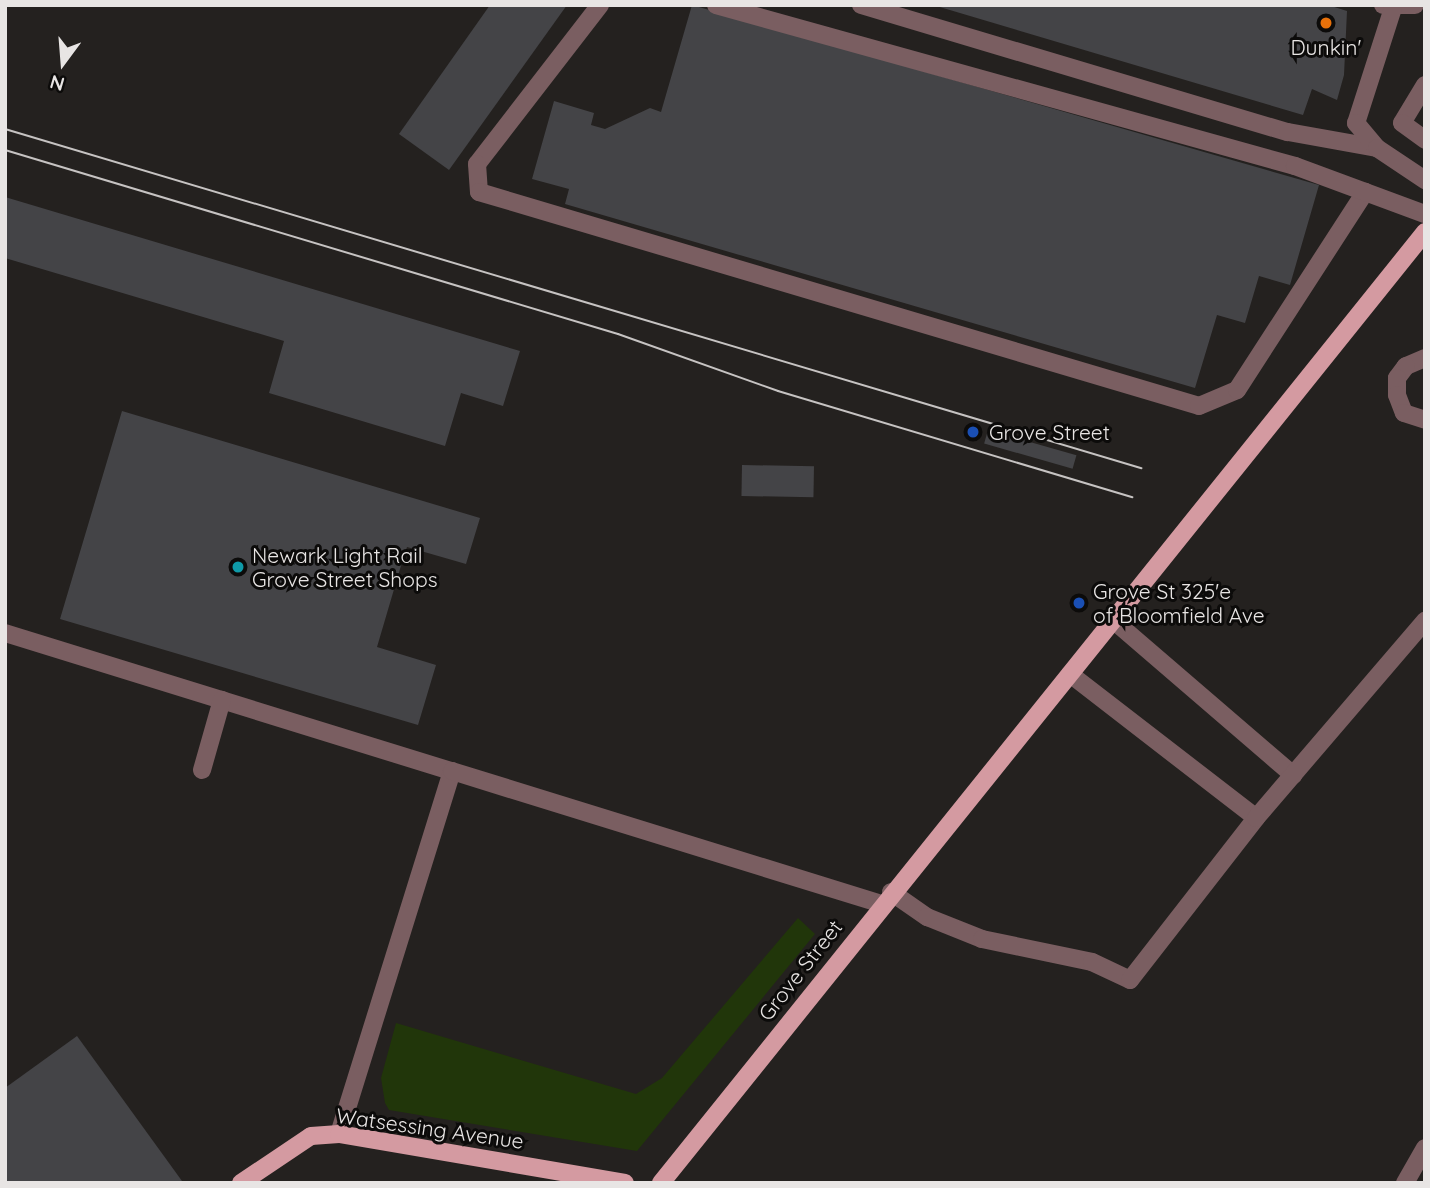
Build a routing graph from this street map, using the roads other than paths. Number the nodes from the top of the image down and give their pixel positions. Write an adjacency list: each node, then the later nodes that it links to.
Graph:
1 (600, 5): 10 (street)
2 (716, 5): 10 (street)
3 (861, 5): 8 (street)
4 (1415, 5): 5 (street)
5 (1388, 7): 8 (street)
6 (1425, 85): 7 (street)
7 (1425, 140)
8 (1377, 148): 9 (street)
9 (1425, 180)
10 (1365, 192): 11 (street)
11 (1425, 214)
12 (1425, 232): 15 (main road, Grove Street)
13 (1425, 358): 14 (street)
14 (1425, 420)
15 (1113, 620): 18 (main road, Grove Street); 22 (street)
16 (1425, 621): 22 (street)
17 (5, 633): 19 (street)
18 (1070, 674): 23 (street); 24 (main road, Grove Street)
19 (222, 700): 20 (street); 21 (street)
20 (202, 770)
21 (452, 771): 24 (street); 25 (street)
22 (1293, 775): 23 (street)
23 (1256, 818): 24 (street)
24 (886, 898): 29 (main road, Grove Street)
25 (339, 1134): 27 (main road, Watsessing Avenue); 28 (main road, Watsessing Avenue)
26 (1425, 1148): 30 (street)
27 (241, 1183)
28 (625, 1183)
29 (661, 1183)
30 (1405, 1183)

